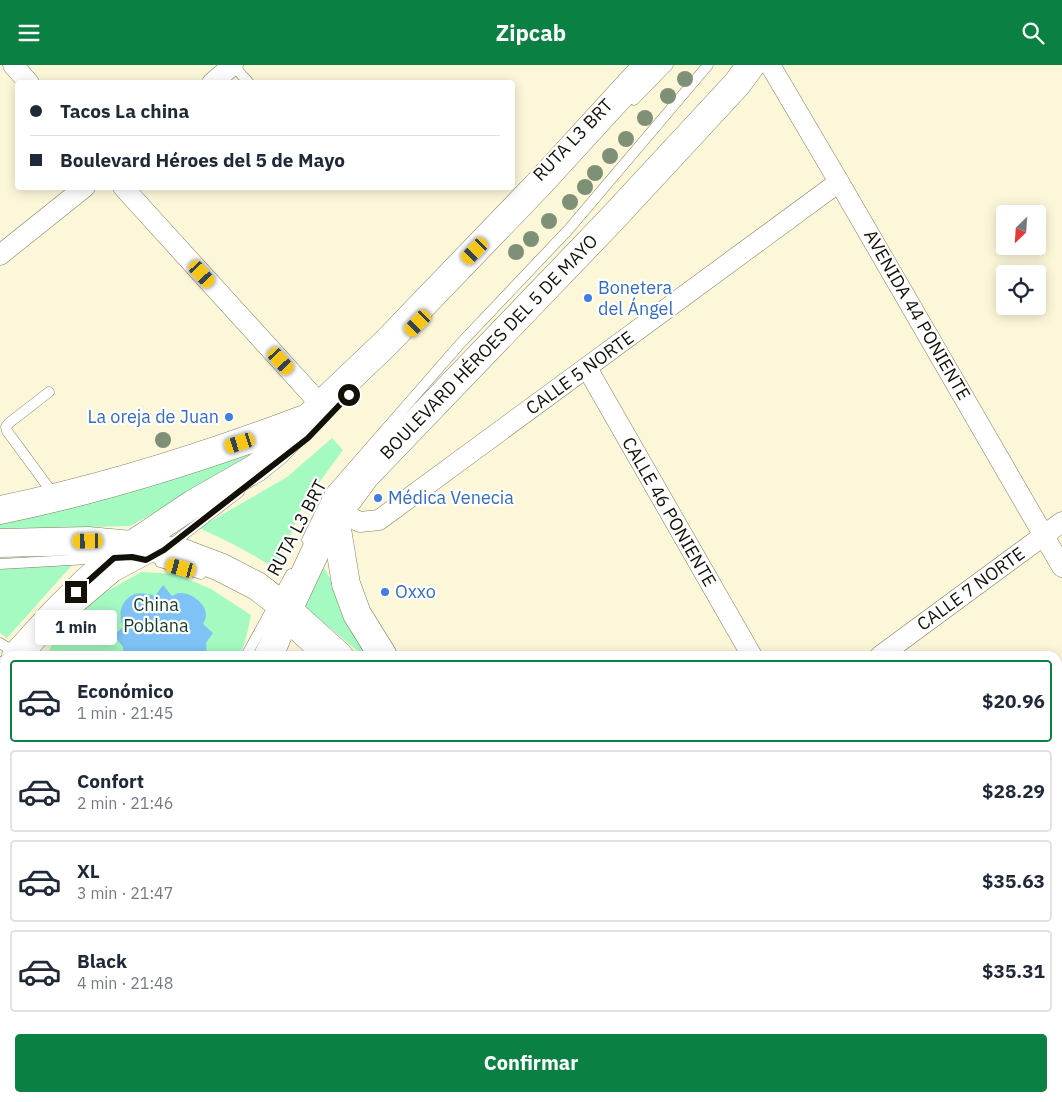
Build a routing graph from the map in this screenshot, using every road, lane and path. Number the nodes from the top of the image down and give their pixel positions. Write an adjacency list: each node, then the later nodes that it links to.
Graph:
1 (13, 65): 7 (street)
2 (233, 65): 8 (street); 9 (lane)
3 (648, 65): 19 (main road)
4 (668, 65): 10 (lane, RUTA L3 BRT)
5 (708, 65): 27 (lane, RUTA L3 BRT)
6 (768, 66): 11 (street, AVENIDA 44 PONIENTE); 23 (main road, BOULEVARD HÉROES DEL 5 DE MAYO)
7 (26, 80)
8 (216, 80)
9 (246, 80)
10 (626, 108)
11 (839, 182): 17 (street, CALLE 5 NORTE); 25 (street, AVENIDA 44 PONIENTE)
12 (550, 187): 16 (lane, RUTA L3 BRT)
13 (81, 190): 15 (street)
14 (126, 190): 19 (street)
15 (0, 255)
16 (384, 359)
17 (587, 368): 23 (street, CALLE 5 NORTE); 41 (street, CALLE 46 PONIENTE)
18 (49, 392): 21 (lane)
19 (314, 411): 21 (main road); 28 (main road)
20 (292, 450): 28 (lane)
21 (56, 498): 22 (main road)
22 (0, 510)
23 (337, 515): 33 (main road, BOULEVARD HÉROES DEL 5 DE MAYO); 40 (main road)
24 (1062, 522): 25 (street, CALLE 7 NORTE)
25 (1045, 535): 31 (street, AVENIDA 44 PONIENTE); 42 (street, CALLE 7 NORTE)
26 (0, 543): 28 (main road)
27 (302, 550)
28 (139, 553): 29 (lane); 32 (lane); 33 (main road); 34 (lane); 35 (main road)
29 (0, 564)
30 (294, 567): 33 (lane, RUTA L3 BRT)
31 (1062, 567)
32 (208, 576)
33 (275, 611): 36 (lane, RUTA L3 BRT); 37 (main road, BOULEVARD HÉROES DEL 5 DE MAYO); 38 (lane); 39 (main road)
34 (68, 618)
35 (15, 651)
36 (249, 651)
37 (270, 651)
38 (312, 651)
39 (333, 651)
40 (380, 651)
41 (749, 651)
42 (887, 651)

